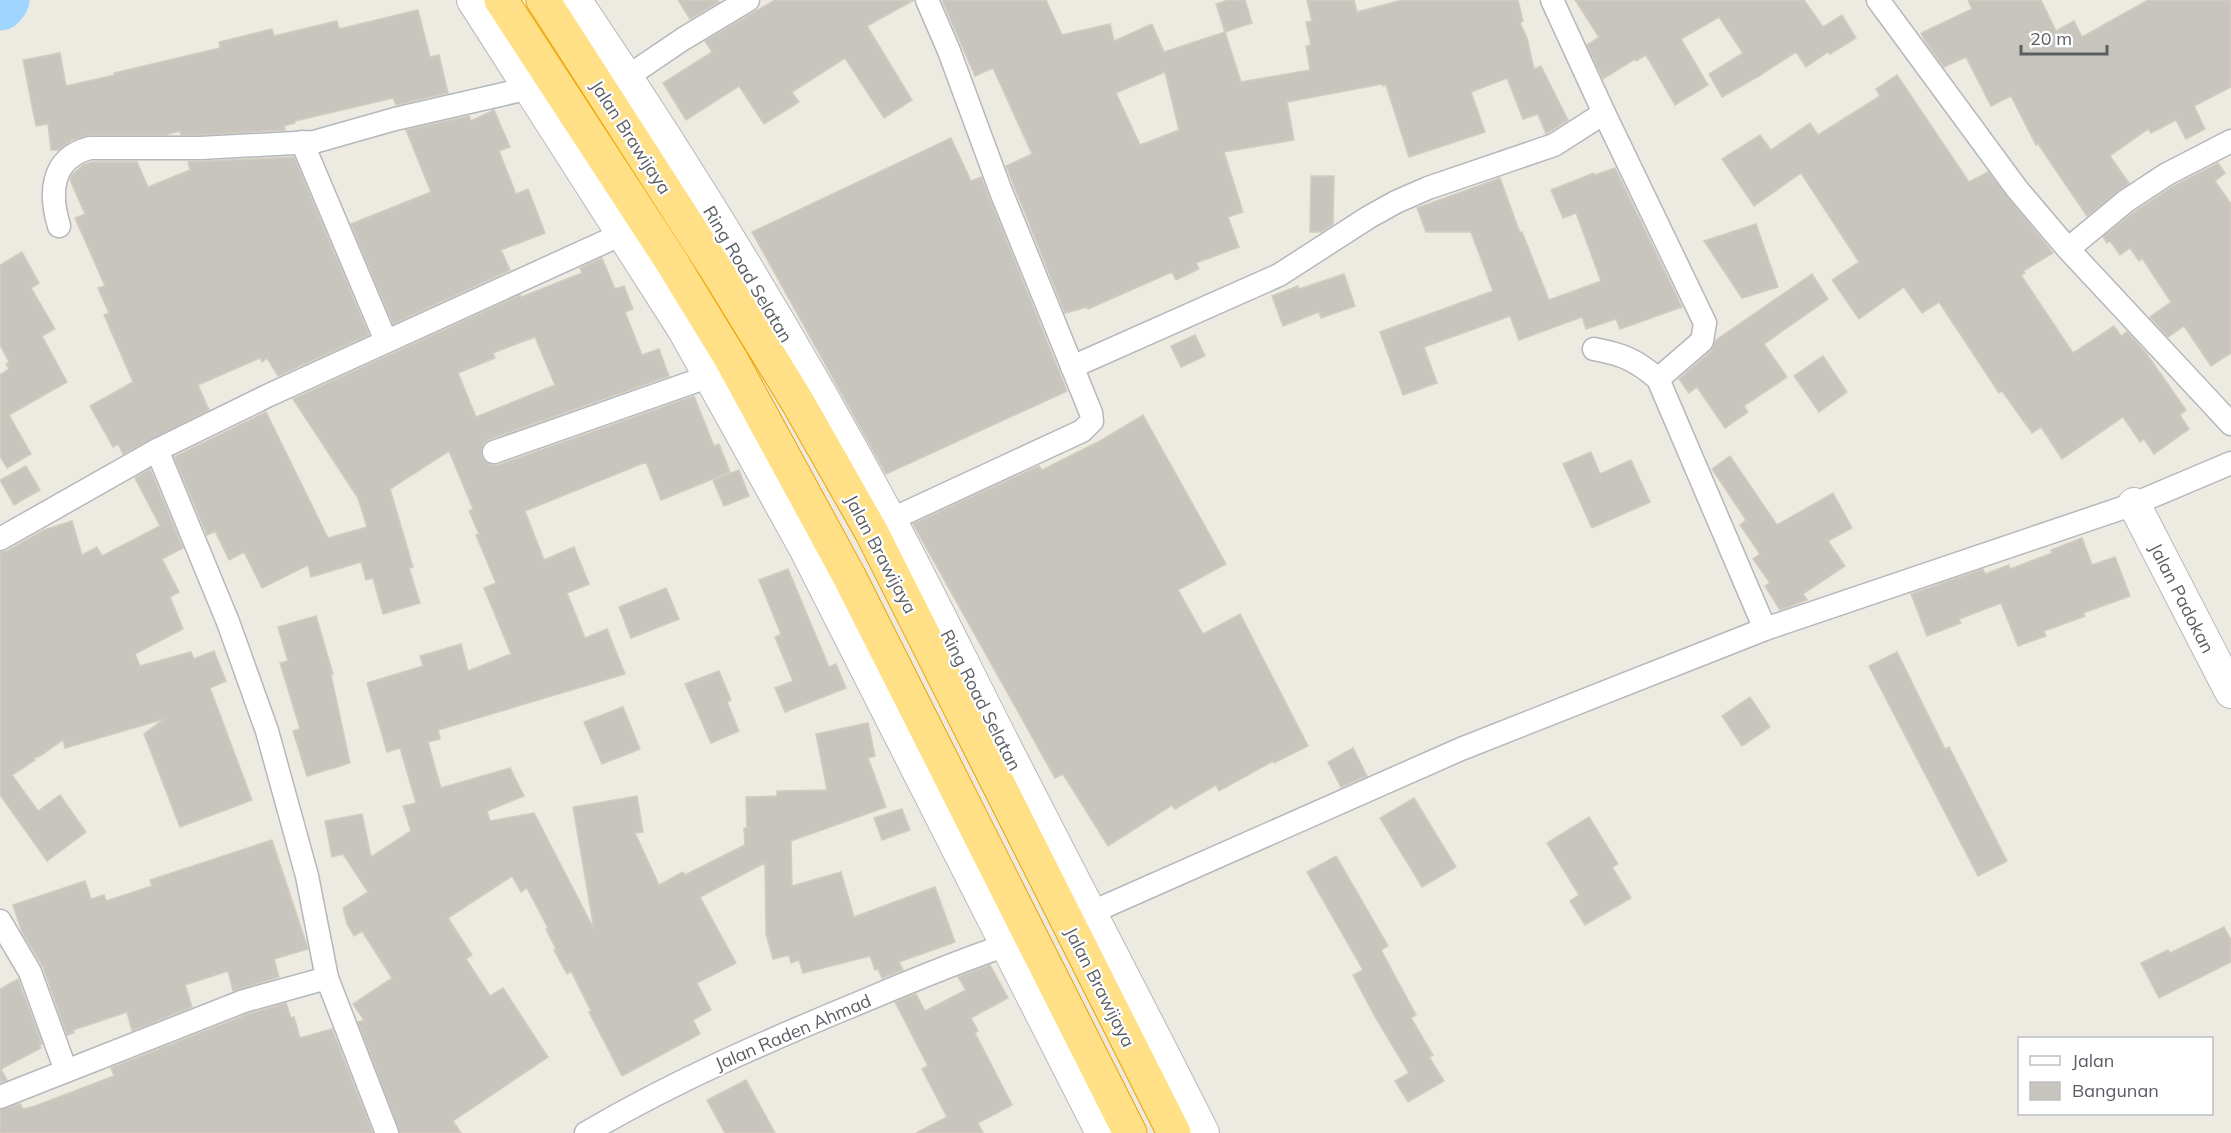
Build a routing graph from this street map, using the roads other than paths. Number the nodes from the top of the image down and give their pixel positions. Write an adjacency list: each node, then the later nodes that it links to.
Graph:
1 (748, 0): 7 (street)
2 (927, 0): 17 (street)
3 (1552, 0): 9 (street)
4 (1878, 0): 14 (street)
5 (555, 2): 7 (street, Ring Road Selatan); 33 (highway, Jalan Brawijaya)
6 (494, 11): 8 (street); 39 (highway, Jalan Brawijaya)
7 (627, 77): 25 (street, Ring Road Selatan)
8 (530, 88): 11 (street); 13 (street)
9 (1604, 113): 17 (street); 19 (street)
10 (2231, 141): 14 (street)
11 (302, 142): 12 (street); 15 (street)
12 (59, 226)
13 (622, 234): 15 (street); 18 (street)
14 (2068, 249): 20 (street)
15 (386, 341): 21 (street)
16 (1593, 349): 19 (street)
17 (1072, 367): 25 (street)
18 (710, 376): 22 (street); 31 (street)
19 (1658, 379): 27 (street)
20 (2231, 424)
21 (157, 450): 26 (street); 32 (street)
22 (494, 452)
23 (2231, 463): 24 (street)
24 (2134, 504): 27 (street); 28 (street, Jalan Padokan)
25 (890, 520): 29 (street, Ring Road Selatan)
26 (0, 539)
27 (1764, 629): 29 (street)
28 (2231, 692)
29 (1090, 913): 33 (street, Ring Road Selatan)
30 (0, 921): 34 (street)
31 (1007, 945): 37 (street, Jalan Raden Ahmad); 38 (street)
32 (327, 978): 34 (street); 36 (street)
33 (1121, 998): 40 (highway, Jalan Brawijaya); 41 (street, Ring Road Selatan)
34 (66, 1071): 35 (street)
35 (0, 1097)
36 (387, 1133)
37 (585, 1133)
38 (1102, 1133)
39 (1130, 1133)
40 (1174, 1133)
41 (1203, 1133)

